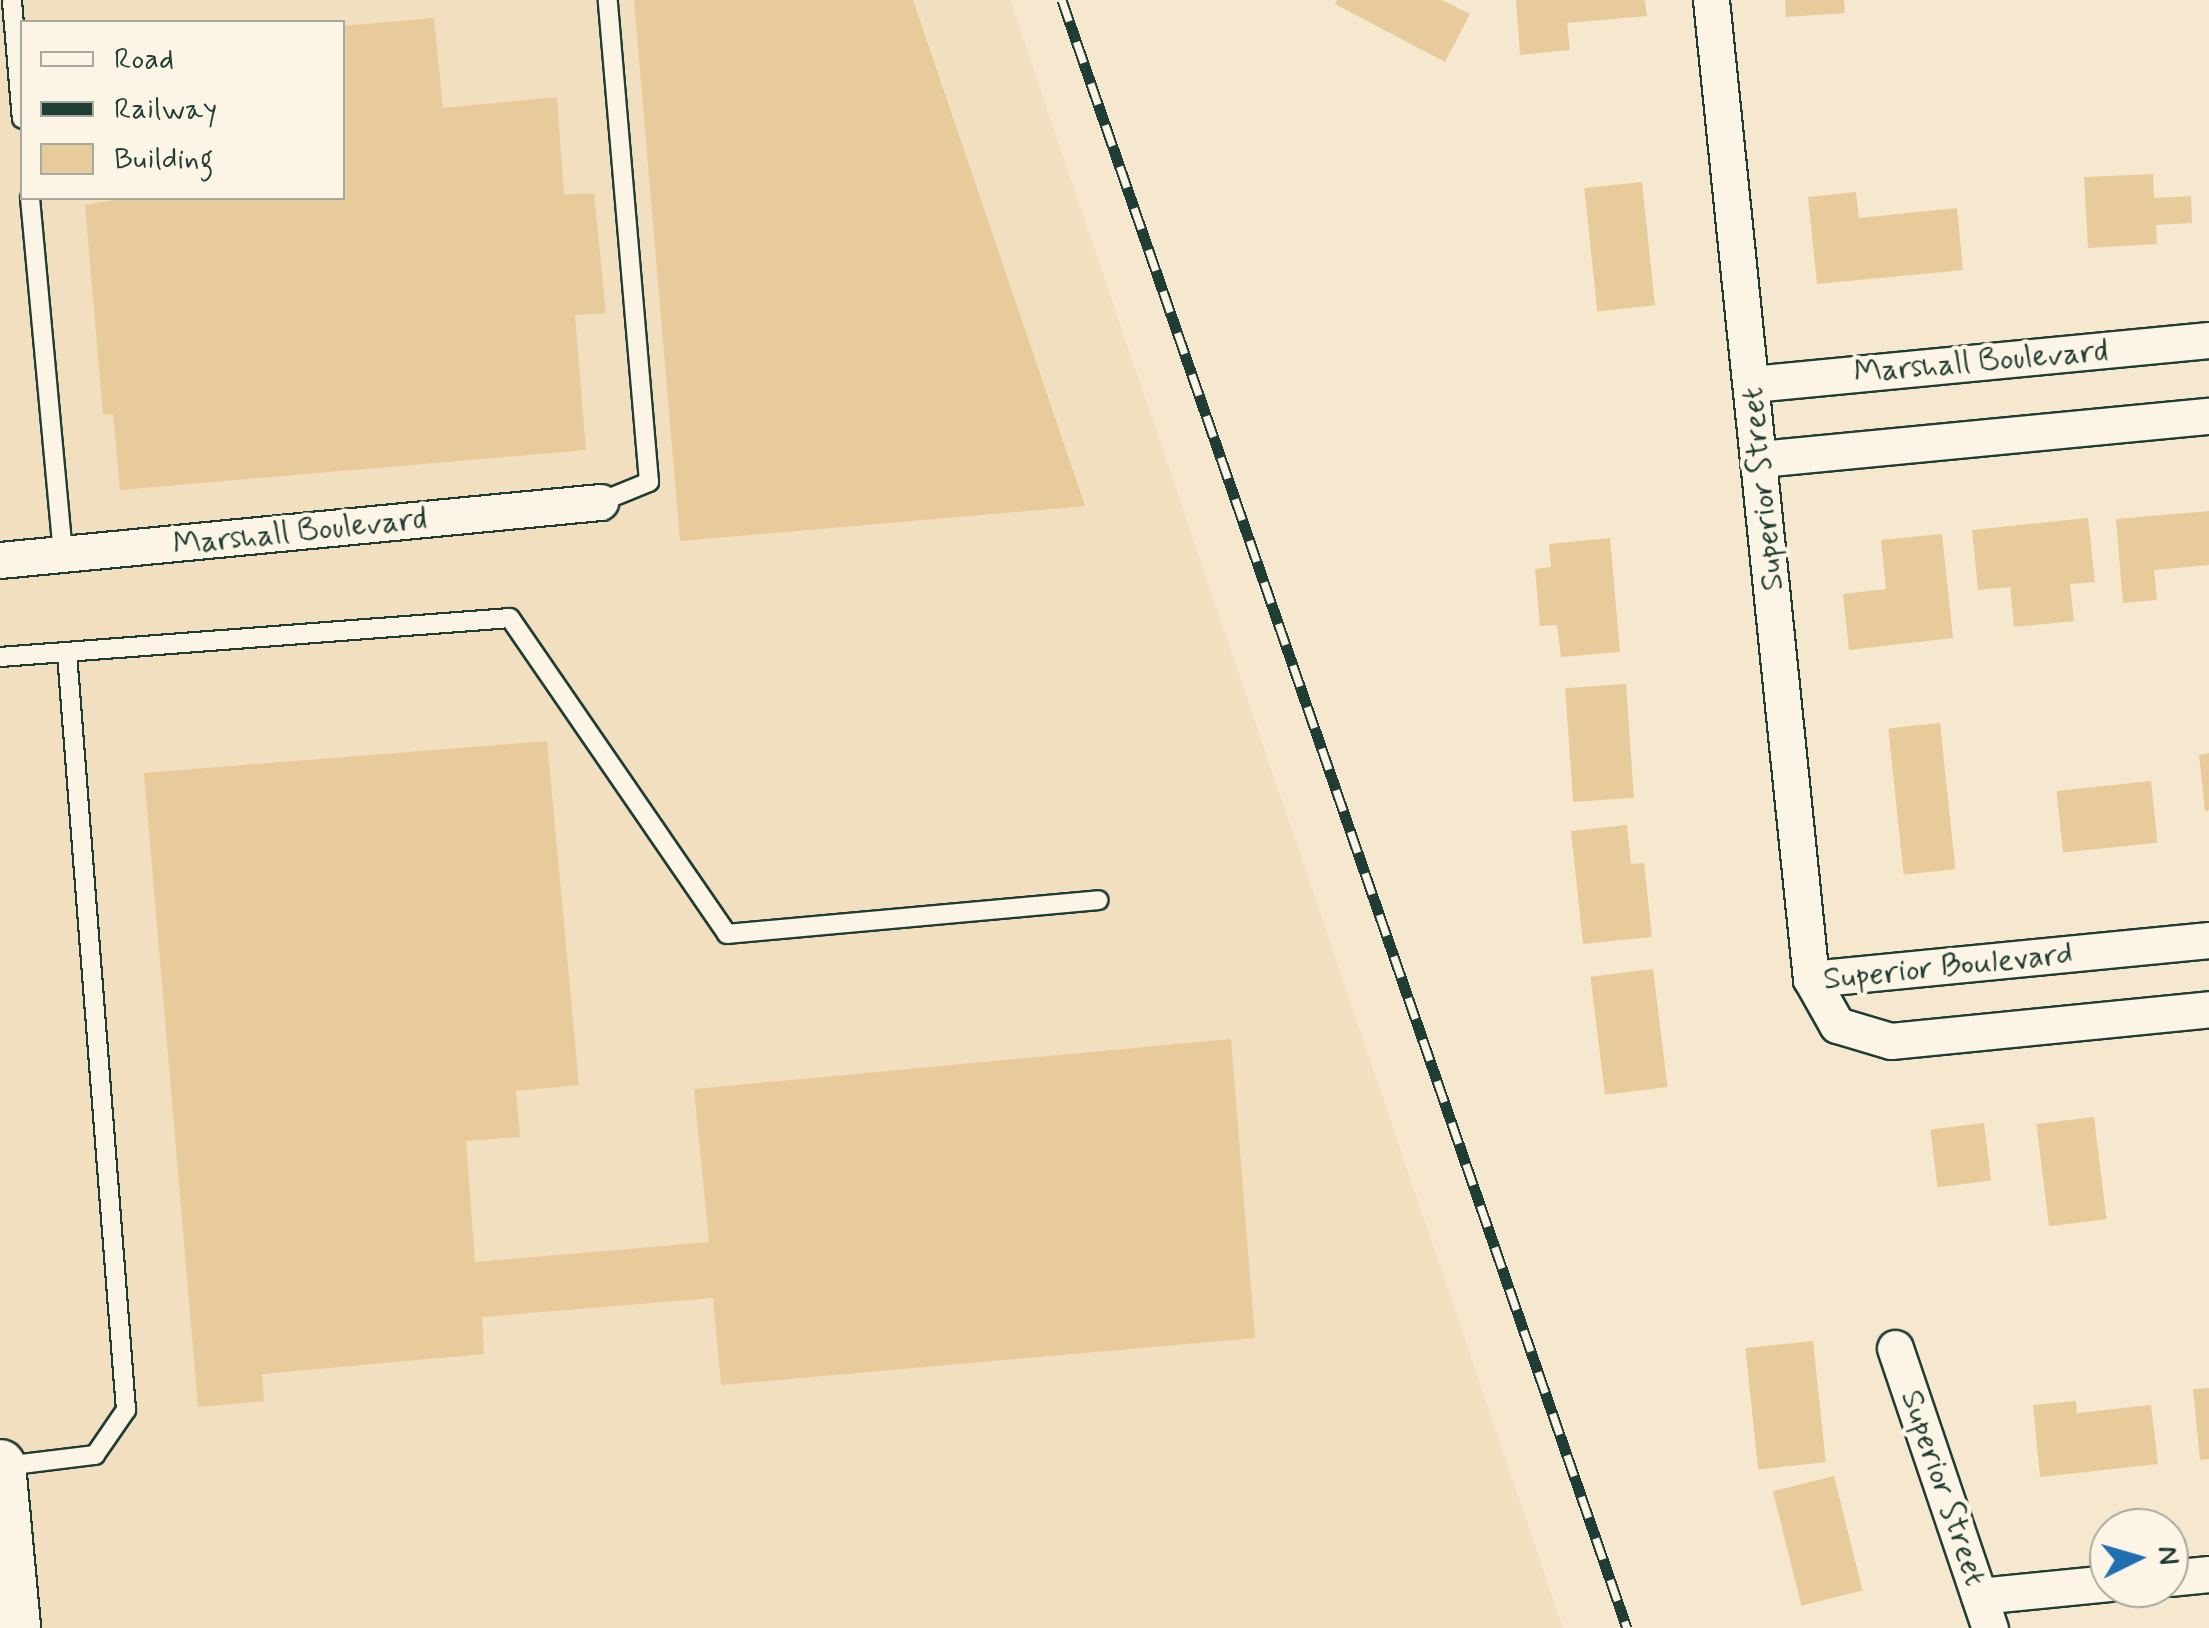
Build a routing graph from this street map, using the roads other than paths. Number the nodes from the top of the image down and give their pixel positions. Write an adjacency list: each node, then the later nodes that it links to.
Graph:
1 (608, 0): 10 (lane)
2 (1712, 0): 7 (street, Superior Street)
3 (13, 1): 4 (lane)
4 (20, 93)
5 (30, 200): 11 (lane)
6 (2209, 340): 7 (street, Marshall Boulevard)
7 (1752, 384): 9 (street, Superior Street)
8 (2209, 416): 9 (street)
9 (1760, 459): 17 (street, Superior Street)
10 (600, 502): 11 (street, Marshall Boulevard)
11 (63, 556): 12 (street, Marshall Boulevard)
12 (0, 560)
13 (68, 654): 14 (lane); 15 (lane); 20 (lane)
14 (0, 657)
15 (1098, 900)
16 (2209, 940): 17 (street, Superior Boulevard)
17 (1811, 979): 18 (street, Superior Boulevard)
18 (2209, 1008)
19 (1895, 1348): 22 (street, Superior Street)
20 (0, 1466): 23 (street)
21 (2089, 1588): 22 (street)
22 (1985, 1612)
23 (14, 1628)

